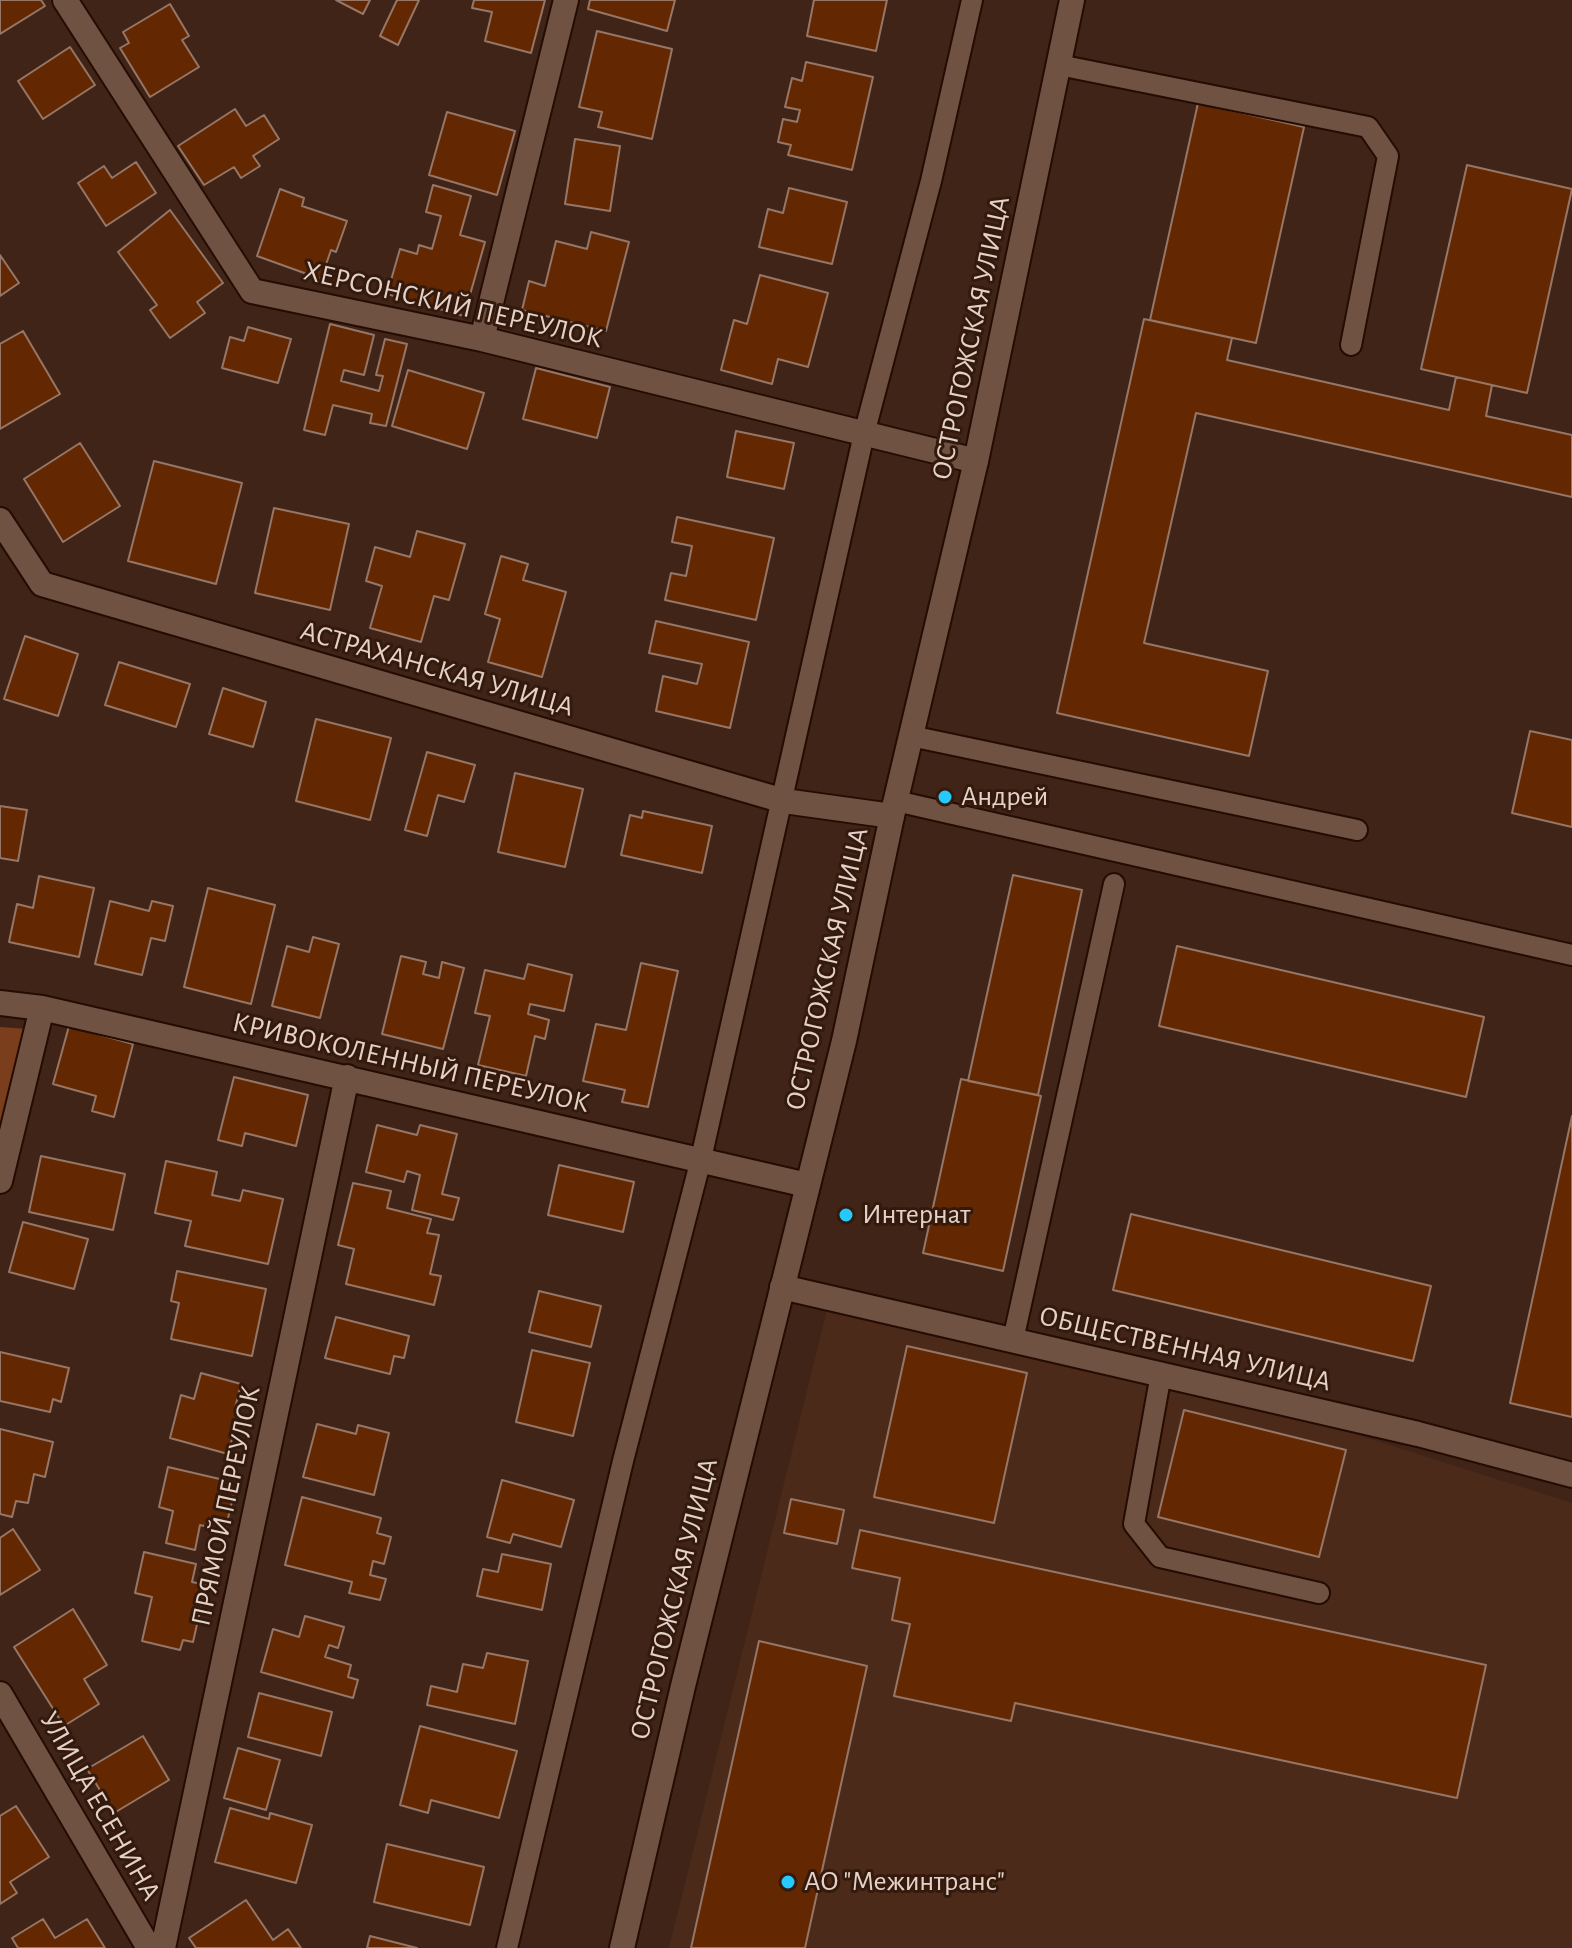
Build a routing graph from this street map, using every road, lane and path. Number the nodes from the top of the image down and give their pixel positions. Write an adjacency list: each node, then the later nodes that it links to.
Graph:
1 (65, 0): 6 (street, ХЕРСОНСКИЙ ПЕРЕУЛОК)
2 (566, 0): 6 (street)
3 (972, 0): 8 (lane)
4 (1072, 0): 5 (street, ОСТРОГОЖСКАЯ УЛИЦА)
5 (1059, 65): 7 (lane); 9 (street, ОСТРОГОЖСКАЯ УЛИЦА)
6 (482, 339): 8 (street, ХЕРСОНСКИЙ ПЕРЕУЛОК)
7 (1351, 345)
8 (864, 434): 9 (street, ХЕРСОНСКИЙ ПЕРЕУЛОК); 12 (lane)
9 (976, 461): 11 (street, ОСТРОГОЖСКАЯ УЛИЦА)
10 (0, 520): 12 (street, АСТРАХАНСКАЯ УЛИЦА)
11 (911, 736): 13 (street, ОСТРОГОЖСКАЯ УЛИЦА); 14 (lane)
12 (784, 801): 13 (street, АСТРАХАНСКАЯ УЛИЦА); 20 (lane)
13 (894, 809): 16 (lane); 22 (street, ОСТРОГОЖСКАЯ УЛИЦА)
14 (1357, 830)
15 (1114, 884): 24 (lane)
16 (1572, 955)
17 (0, 1003): 18 (street, КРИВОКОЛЕННЫЙ ПЕРЕУЛОК)
18 (42, 1008): 19 (street, КРИВОКОЛЕННЫЙ ПЕРЕУЛОК); 21 (street)
19 (347, 1077): 20 (street, КРИВОКОЛЕННЫЙ ПЕРЕУЛОК); 30 (street, ПРЯМОЙ ПЕРЕУЛОК)
20 (700, 1163): 22 (street, КРИВОКОЛЕННЫЙ ПЕРЕУЛОК); 31 (lane)
21 (0, 1181)
22 (807, 1185): 23 (street, ОСТРОГОЖСКАЯ УЛИЦА)
23 (782, 1287): 24 (street, ОБЩЕСТВЕННАЯ УЛИЦА); 32 (street, ОСТРОГОЖСКАЯ УЛИЦА)
24 (1013, 1340): 25 (street, ОБЩЕСТВЕННАЯ УЛИЦА)
25 (1161, 1374): 26 (street, ОБЩЕСТВЕННАЯ УЛИЦА); 27 (lane)
26 (1572, 1475)
27 (1319, 1593)
28 (0, 1694): 29 (street, УЛИЦА ЕСЕНИНА)
29 (149, 1948)
30 (163, 1948)
31 (507, 1948)
32 (622, 1948)

